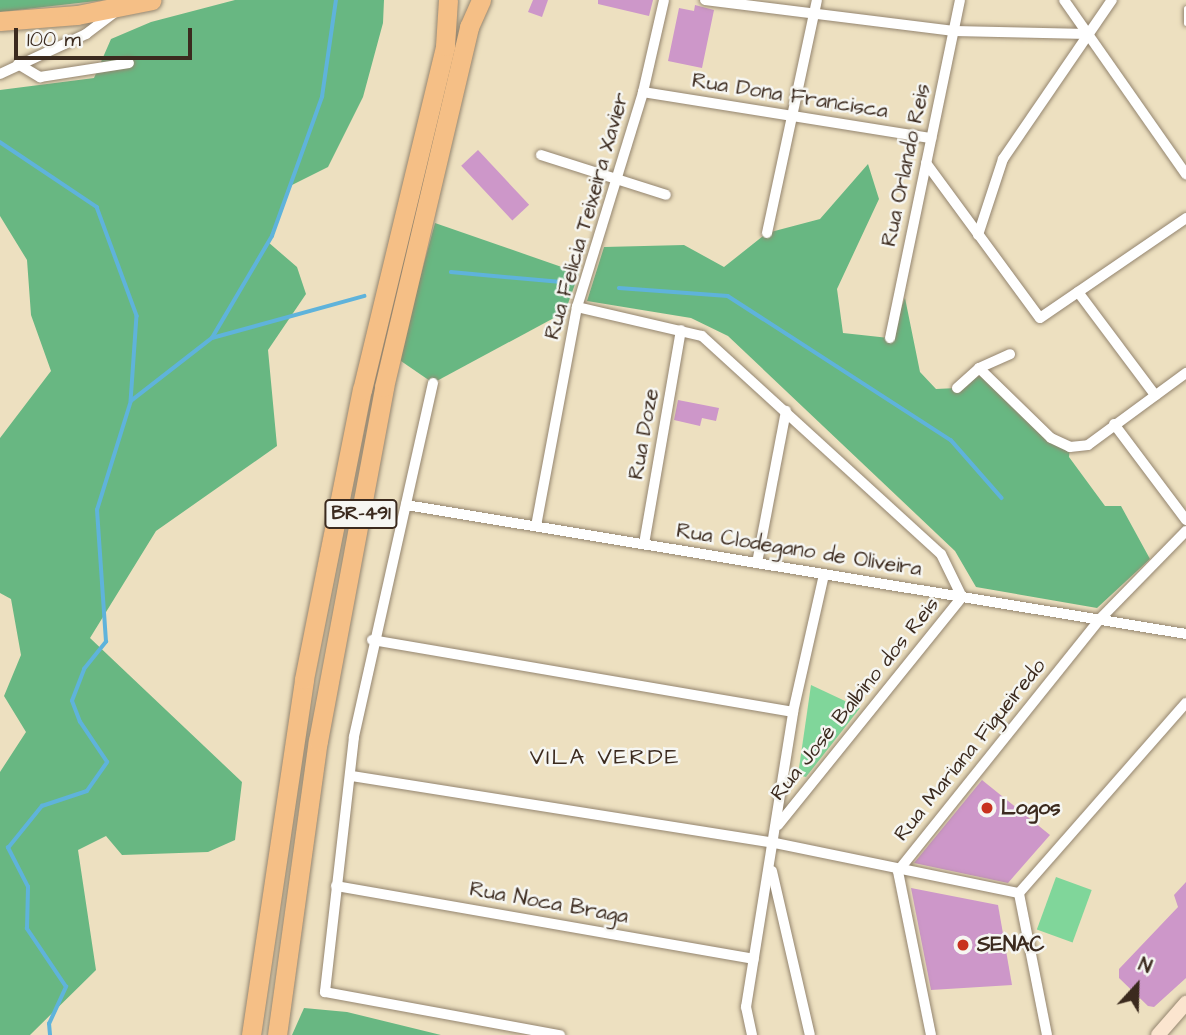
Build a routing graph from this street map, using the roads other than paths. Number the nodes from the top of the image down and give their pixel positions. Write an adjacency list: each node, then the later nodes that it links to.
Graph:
1 (152, 0): 10 (highway)
2 (448, 0): 65 (highway, BR-491)
3 (481, 0): 66 (highway, BR-491)
4 (664, 0): 20 (street, Rua Felicia Teixeira Xavier)
5 (705, 0): 12 (street)
6 (817, 0): 12 (street)
7 (960, 0): 15 (street, Rua Orlando Reis)
8 (1064, 0): 16 (street)
9 (1112, 0): 16 (street)
10 (122, 7): 13 (highway); 18 (street)
11 (1186, 8): 14 (lane)
12 (814, 13): 15 (street); 21 (street)
13 (0, 21)
14 (1186, 23)
15 (954, 31): 16 (street); 22 (street, Rua Orlando Reis)
16 (1088, 35): 25 (street); 30 (street)
17 (128, 63): 18 (street)
18 (18, 64): 19 (street)
19 (0, 74)
20 (643, 92): 21 (street, Rua Dona Francisca); 26 (street, Rua Felicia Teixeira Xavier)
21 (792, 117): 22 (street, Rua Dona Francisca); 29 (street)
22 (931, 138): 24 (street, Rua Orlando Reis)
23 (541, 155): 26 (street)
24 (926, 163): 30 (street); 34 (street, Rua Orlando Reis)
25 (1186, 174)
26 (615, 178): 27 (street); 32 (street, Rua Felicia Teixeira Xavier)
27 (666, 195)
28 (1186, 218): 31 (street)
29 (767, 233)
30 (978, 234): 31 (street)
31 (1078, 292): 40 (street)
32 (577, 307): 33 (street); 45 (street, Rua Felicia Teixeira Xavier)
33 (681, 330): 41 (street); 47 (street, Rua Doze)
34 (890, 338)
35 (1010, 354): 36 (street)
36 (979, 368): 39 (street); 42 (street)
37 (1186, 373): 40 (street)
38 (433, 383): 43 (street)
39 (957, 388)
40 (1155, 395): 42 (street)
41 (786, 411): 48 (street); 50 (street)
42 (1114, 424): 44 (street)
43 (406, 505): 45 (street, Rua Clodegano de Oliveira); 53 (street)
44 (1186, 520)
45 (536, 526): 47 (street, Rua Clodegano de Oliveira)
46 (1186, 531): 51 (street, Rua Mariana Figueiredo)
47 (644, 544): 48 (street, Rua Clodegano de Oliveira)
48 (757, 563): 49 (street, Rua Clodegano de Oliveira)
49 (824, 574): 50 (street, Rua Clodegano de Oliveira); 55 (street)
50 (962, 597): 51 (street, Rua Clodegano de Oliveira); 57 (street, Rua José Balbino dos Reis)
51 (1100, 620): 52 (street, Rua Clodegano de Oliveira); 60 (street, Rua Mariana Figueiredo)
52 (1186, 634)
53 (372, 640): 55 (street); 56 (street)
54 (1186, 703): 62 (street)
55 (793, 712): 57 (street)
56 (352, 776): 58 (street); 61 (street)
57 (778, 825): 58 (street)
58 (775, 843): 59 (street); 60 (street)
59 (771, 864): 63 (street); 69 (street)
60 (898, 871): 62 (street); 70 (street, Rua Mariana Figueiredo)
61 (336, 886): 63 (street, Rua Noca Braga); 67 (street)
62 (1019, 893): 71 (street)
63 (754, 959): 68 (street)
64 (1186, 1003): 72 (main road)
65 (251, 1035)
66 (277, 1035)
67 (561, 1035)
68 (751, 1035)
69 (810, 1035)
70 (931, 1035)
71 (1047, 1035)
72 (1158, 1035)

